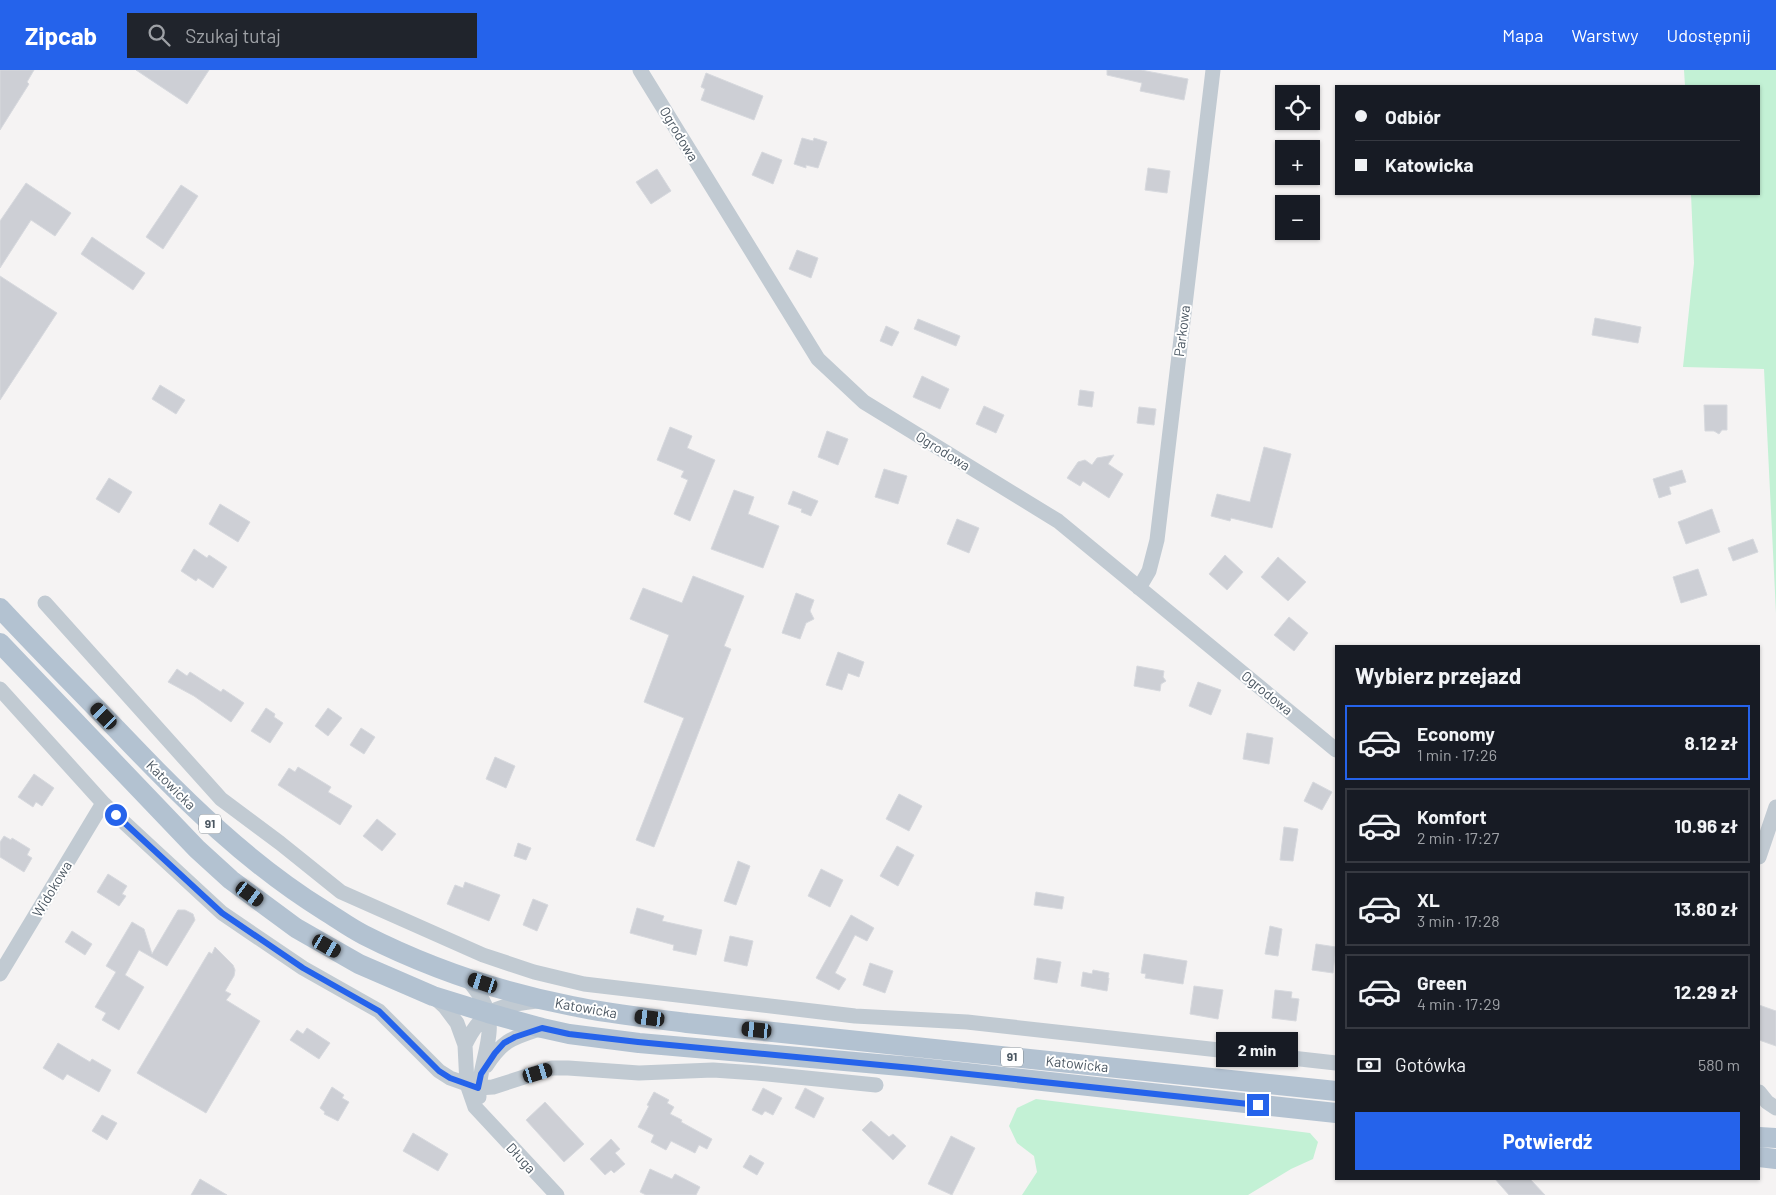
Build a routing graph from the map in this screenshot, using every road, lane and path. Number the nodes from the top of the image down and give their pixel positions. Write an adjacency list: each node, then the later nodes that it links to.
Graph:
1 (640, 70): 3 (street, Ogrodowa)
2 (1213, 70): 3 (street, Parkowa)
3 (1139, 588): 8 (street, Ogrodowa)
4 (45, 603): 19 (street)
5 (0, 608): 13 (main road, Katowicka / 91)
6 (0, 643): 14 (main road, Katowicka / 91)
7 (0, 689): 9 (street)
8 (1335, 749)
9 (103, 803): 12 (street, Widokowa); 20 (street)
10 (1776, 807): 11 (street)
11 (1760, 854)
12 (0, 974)
13 (467, 978): 15 (main road, Katowicka / 91); 16 (street)
14 (433, 996): 16 (main road, Katowicka / 91); 18 (street, Długa)
15 (545, 1001): 16 (street); 22 (main road, Katowicka / 91)
16 (488, 1014): 17 (main road, Katowicka / 91); 18 (street); 20 (street)
17 (542, 1028): 20 (street); 25 (main road, Katowicka / 91)
18 (465, 1045): 20 (street, Długa)
19 (1335, 1063)
20 (476, 1082): 21 (street); 30 (street, Długa)
21 (876, 1085)
22 (1335, 1091)
23 (1760, 1093): 24 (street)
24 (1776, 1108)
25 (1335, 1113)
26 (1760, 1137): 27 (main road)
27 (1776, 1138)
28 (1760, 1157): 29 (main road)
29 (1776, 1159)
30 (557, 1195)

